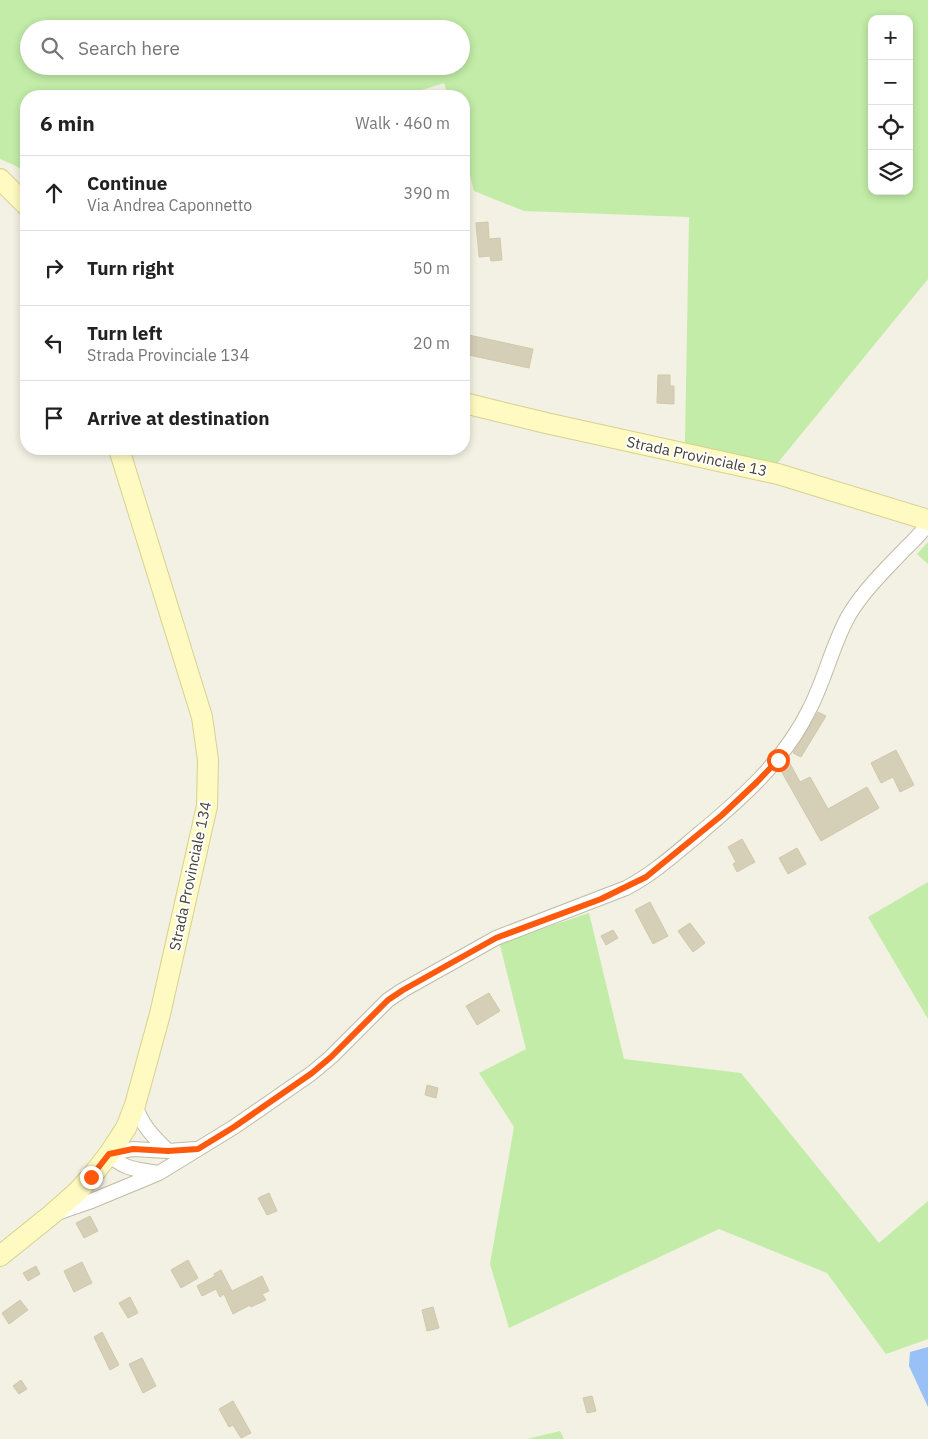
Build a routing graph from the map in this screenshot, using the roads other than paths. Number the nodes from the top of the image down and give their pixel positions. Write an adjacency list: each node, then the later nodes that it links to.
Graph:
1 (0, 173): 3 (main road)
2 (0, 179): 4 (main road)
3 (20, 184)
4 (20, 199)
5 (470, 405): 7 (main road, Strada Provinciale 13)
6 (121, 455): 8 (main road, Strada Provinciale 134)
7 (928, 522): 9 (street)
8 (135, 1105): 10 (street); 11 (main road, Strada Provinciale 134)
9 (198, 1149): 10 (street); 12 (street)
10 (168, 1151): 11 (street)
11 (109, 1154): 12 (street); 13 (main road, Strada Provinciale 134)
12 (159, 1173): 13 (street)
13 (51, 1215): 14 (main road, Strada Provinciale 134)
14 (0, 1256)

